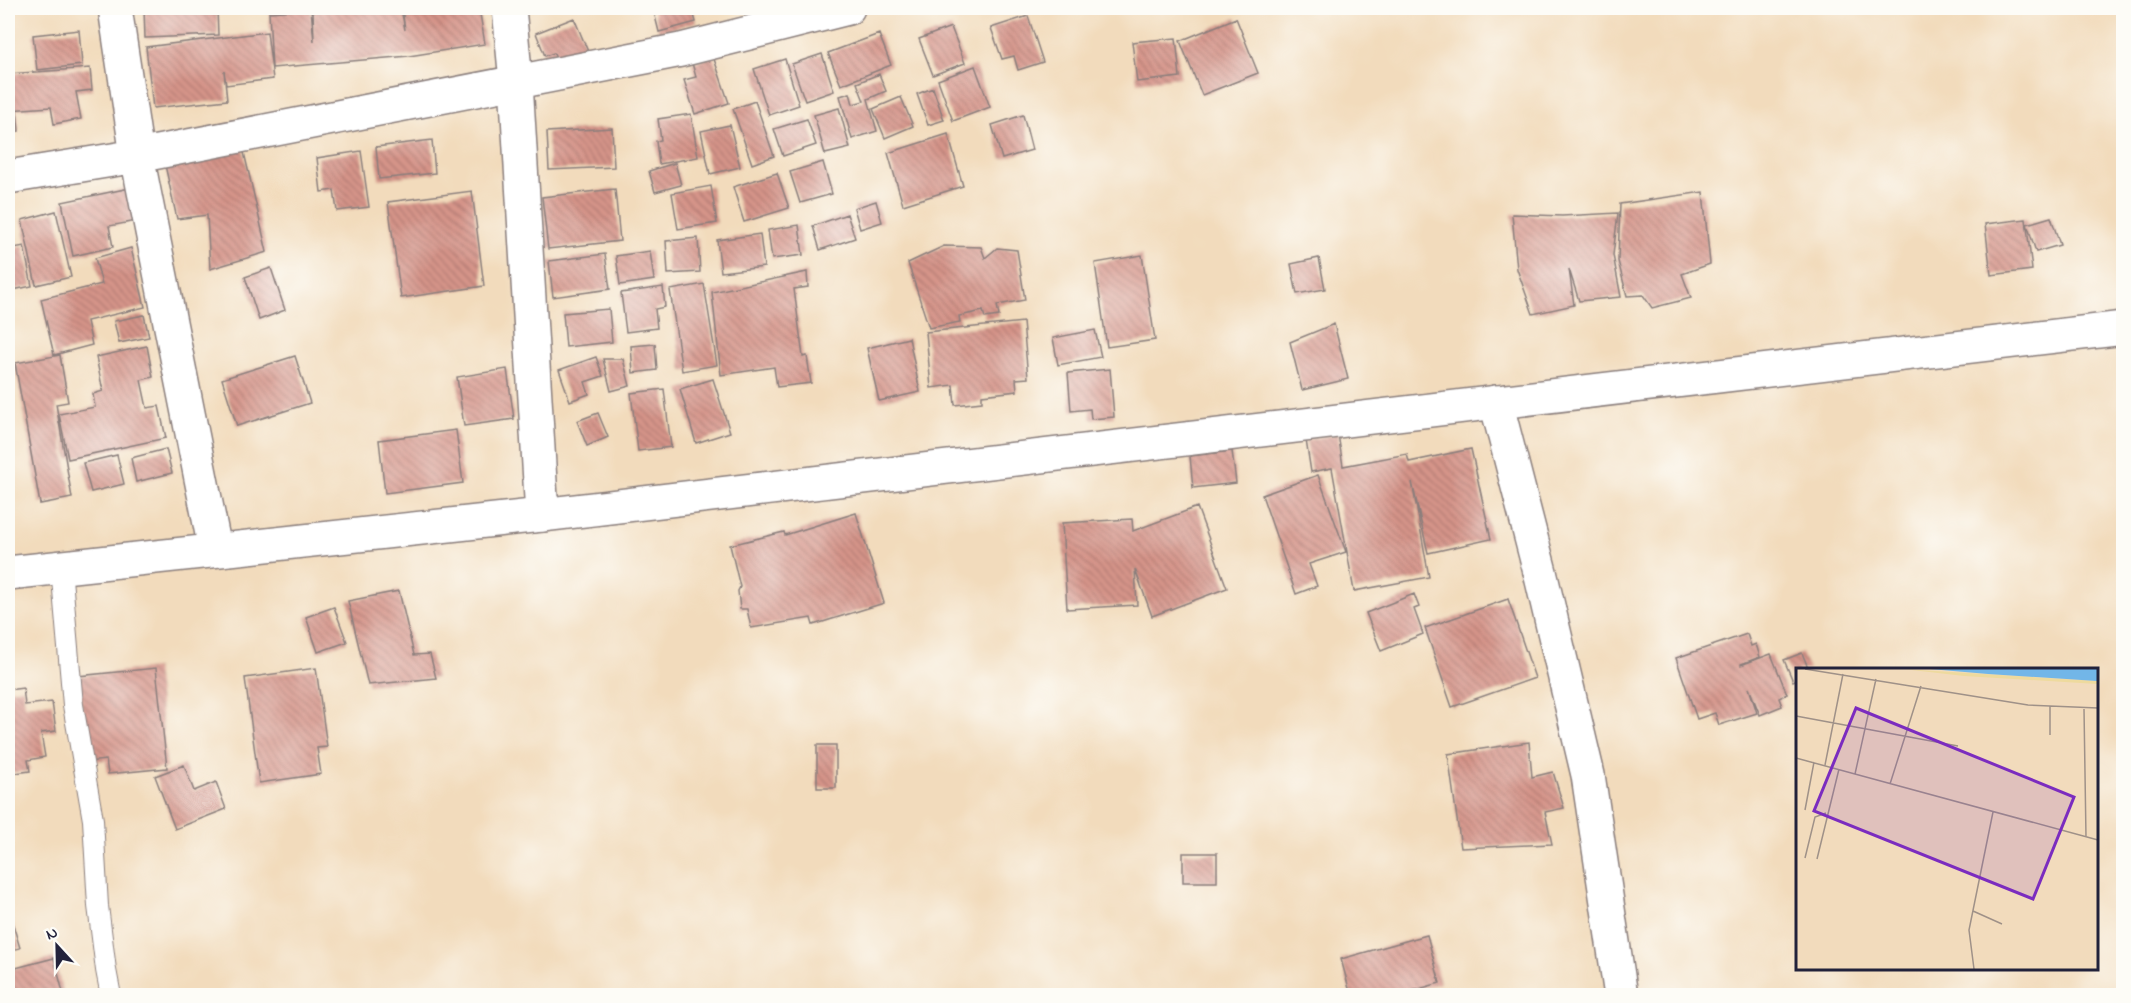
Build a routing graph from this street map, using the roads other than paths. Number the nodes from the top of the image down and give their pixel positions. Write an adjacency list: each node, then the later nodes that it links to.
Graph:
1 (116, 8): 5 (street)
2 (508, 8): 4 (street)
3 (848, 8): 4 (street)
4 (516, 82): 5 (street); 9 (street)
5 (136, 156): 6 (street); 10 (street)
6 (8, 177)
7 (2124, 328): 8 (street)
8 (1496, 402): 9 (street); 16 (street)
9 (542, 515): 10 (street)
10 (215, 549): 11 (street)
11 (61, 567): 12 (street); 13 (lane)
12 (8, 573)
13 (106, 970): 14 (lane); 15 (lane)
14 (100, 996)
15 (111, 996)
16 (1621, 996)

